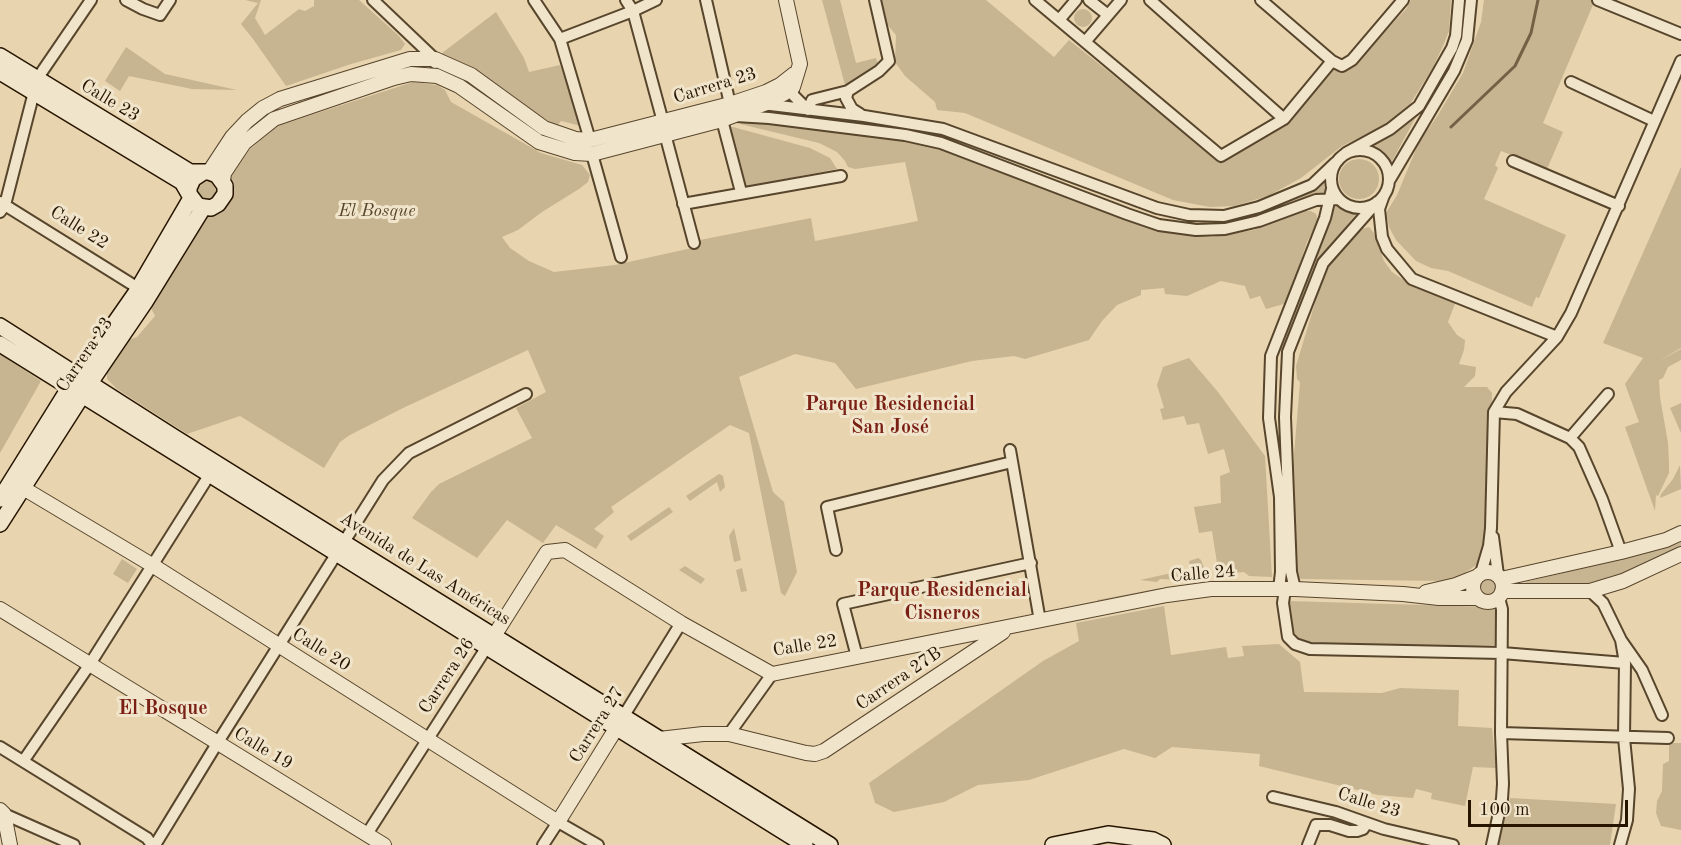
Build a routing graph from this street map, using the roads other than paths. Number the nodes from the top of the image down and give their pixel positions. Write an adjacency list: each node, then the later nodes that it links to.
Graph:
1 (91, 0): 35 (street)
2 (126, 0): 3 (street)
3 (170, 0)
4 (373, 0): 28 (street)
5 (534, 0): 25 (street)
6 (626, 0): 21 (street)
7 (656, 0): 21 (street)
8 (706, 0): 40 (street)
9 (786, 0): 31 (street)
10 (875, 0): 37 (street)
11 (1035, 0): 23 (street)
12 (1076, 0): 23 (street)
13 (1089, 0): 22 (street)
14 (1121, 0): 22 (street)
15 (1150, 0): 42 (street)
16 (1261, 0): 29 (street)
17 (1403, 0): 29 (street)
18 (1459, 0): 46 (street)
19 (1471, 0): 51 (street)
20 (1598, 0): 24 (street)
21 (633, 11): 25 (street); 44 (street)
22 (1108, 15): 26 (street)
23 (1059, 20): 26 (street)
24 (1681, 34)
25 (560, 39): 45 (street)
26 (1085, 42): 42 (street)
27 (0, 56): 35 (main road, Calle 23)
28 (435, 59): 33 (street); 45 (street, Carrera 23); 49 (street, Carrera 23)
29 (1332, 61): 42 (street)
30 (1681, 61): 43 (street)
31 (800, 64): 36 (street); 40 (street, Carrera 23)
32 (0, 72): 35 (main road, Calle 23)
33 (437, 76): 45 (street, Carrera 23); 52 (street, Carrera 23)
34 (1571, 82): 43 (street)
35 (36, 85): 49 (main road, Calle 23); 56 (main road, Calle 23); 59 (street)
36 (793, 87): 38 (street, Carrera 23); 39 (street)
37 (848, 91): 39 (street); 41 (street)
38 (764, 104): 39 (street); 40 (street, Carrera 23)
39 (808, 110): 41 (street)
40 (728, 113): 44 (street, Carrera 23); 53 (street); 58 (street)
41 (864, 116): 48 (street)
42 (1284, 119)
43 (1654, 121): 60 (street)
44 (664, 128): 45 (street, Carrera 23); 57 (street)
45 (591, 147): 66 (street)
46 (1346, 153): 48 (street); 51 (street)
47 (1513, 161): 60 (street)
48 (1335, 163): 54 (street)
49 (205, 173): 52 (main road); 56 (main road)
50 (841, 176): 53 (street)
51 (1389, 181): 55 (street)
52 (223, 182): 56 (main road)
53 (741, 192): 57 (street)
54 (1334, 196): 58 (street); 61 (street); 62 (street)
55 (1381, 199): 61 (street); 63 (street); 64 (street)
56 (194, 200): 67 (main road, Carrera 23); 71 (main road, Carrera 23)
57 (684, 204): 65 (street)
58 (1303, 205): 62 (street)
59 (2, 206): 67 (street, Calle 22)
60 (1619, 206): 69 (street)
61 (1354, 207): 63 (street)
62 (1325, 218): 93 (street)
63 (1364, 221): 64 (street); 93 (street)
64 (1382, 237): 69 (street)
65 (694, 243)
66 (621, 257)
67 (138, 288): 71 (main road, Carrera 23)
68 (0, 326): 71 (main road, Avenida de Las Américas)
69 (1557, 337): 74 (street)
70 (0, 344): 71 (main road, Avenida de Las Américas)
71 (80, 385): 78 (main road, Avenida de Las Américas); 79 (main road, Carrera 23); 80 (main road, Carrera 23); 84 (main road, Avenida de Las Américas)
72 (526, 394): 84 (street)
73 (1608, 394): 75 (street)
74 (1494, 412): 75 (street); 82 (street)
75 (1570, 438): 87 (street)
76 (1010, 450): 77 (street)
77 (1012, 462): 86 (street); 89 (street)
78 (210, 474): 84 (main road, Avenida de Las Américas); 90 (street)
79 (23, 488): 81 (main road, Carrera 23); 90 (street, Calle 20)
80 (0, 499)
81 (0, 524)
82 (1491, 528): 91 (street); 92 (street)
83 (1681, 532): 87 (street)
84 (340, 546): 102 (main road, Avenida de Las Américas); 103 (street)
85 (565, 550): 99 (street, Calle 22); 102 (street, Carrera 26)
86 (837, 550)
87 (1622, 552): 92 (street)
88 (1681, 554): 94 (street)
89 (1031, 563): 98 (street); 105 (street)
90 (152, 565): 103 (street, Calle 20); 107 (street)
91 (1478, 575): 92 (street); 95 (street); 96 (street)
92 (1500, 586): 94 (street); 96 (street); 104 (street)
93 (1286, 589): 95 (street, Calle 24); 98 (street, Calle 24); 104 (street)
94 (1590, 591): 101 (street)
95 (1403, 594): 96 (street)
96 (1478, 598)
97 (0, 609): 107 (street, Calle 19)
98 (1040, 621): 100 (street, Calle 24)
99 (681, 622): 108 (street, Calle 22); 110 (street, Carrera 27)
100 (1010, 628): 105 (street, Calle 22); 112 (street, Carrera 27B)
101 (1621, 640): 106 (street); 109 (street)
102 (490, 641): 110 (main road, Avenida de Las Américas); 113 (street, Carrera 26)
103 (279, 645): 113 (street, Calle 20); 117 (street)
104 (1502, 653): 106 (street); 111 (street)
105 (857, 657): 108 (street, Calle 22)
106 (1626, 663): 114 (street)
107 (90, 664): 117 (street, Calle 19); 119 (street)
108 (772, 674): 112 (street)
109 (1662, 715)
110 (620, 723): 116 (main road, Avenida de Las Américas); 122 (street, Carrera 27); 132 (main road, Avenida de Las Américas)
111 (1501, 733): 114 (street); 138 (street)
112 (729, 734): 116 (street)
113 (428, 738): 122 (street, Calle 20); 124 (street, Carrera 26)
114 (1624, 738): 115 (street); 139 (street)
115 (1668, 738)
116 (659, 739): 133 (main road, Avenida de Las Américas)
117 (218, 742): 124 (street, Calle 19); 128 (street)
118 (0, 747): 119 (street)
119 (24, 760): 128 (street)
120 (1274, 797): 123 (street, Calle 23)
121 (2, 812): 126 (street); 127 (street)
122 (558, 822): 130 (street, Carrera 27); 131 (street, Calle 20)
123 (1367, 823): 136 (street); 137 (street, Calle 23)
124 (367, 834): 129 (street, Calle 19)
125 (1108, 839): 134 (main road); 135 (main road)
126 (10, 845)
127 (74, 845)
128 (154, 845)
129 (384, 845)
130 (543, 845)
131 (598, 845)
132 (805, 845)
133 (830, 845)
134 (1053, 845)
135 (1163, 845)
136 (1308, 845)
137 (1453, 845)
138 (1492, 845)
139 (1620, 845)

